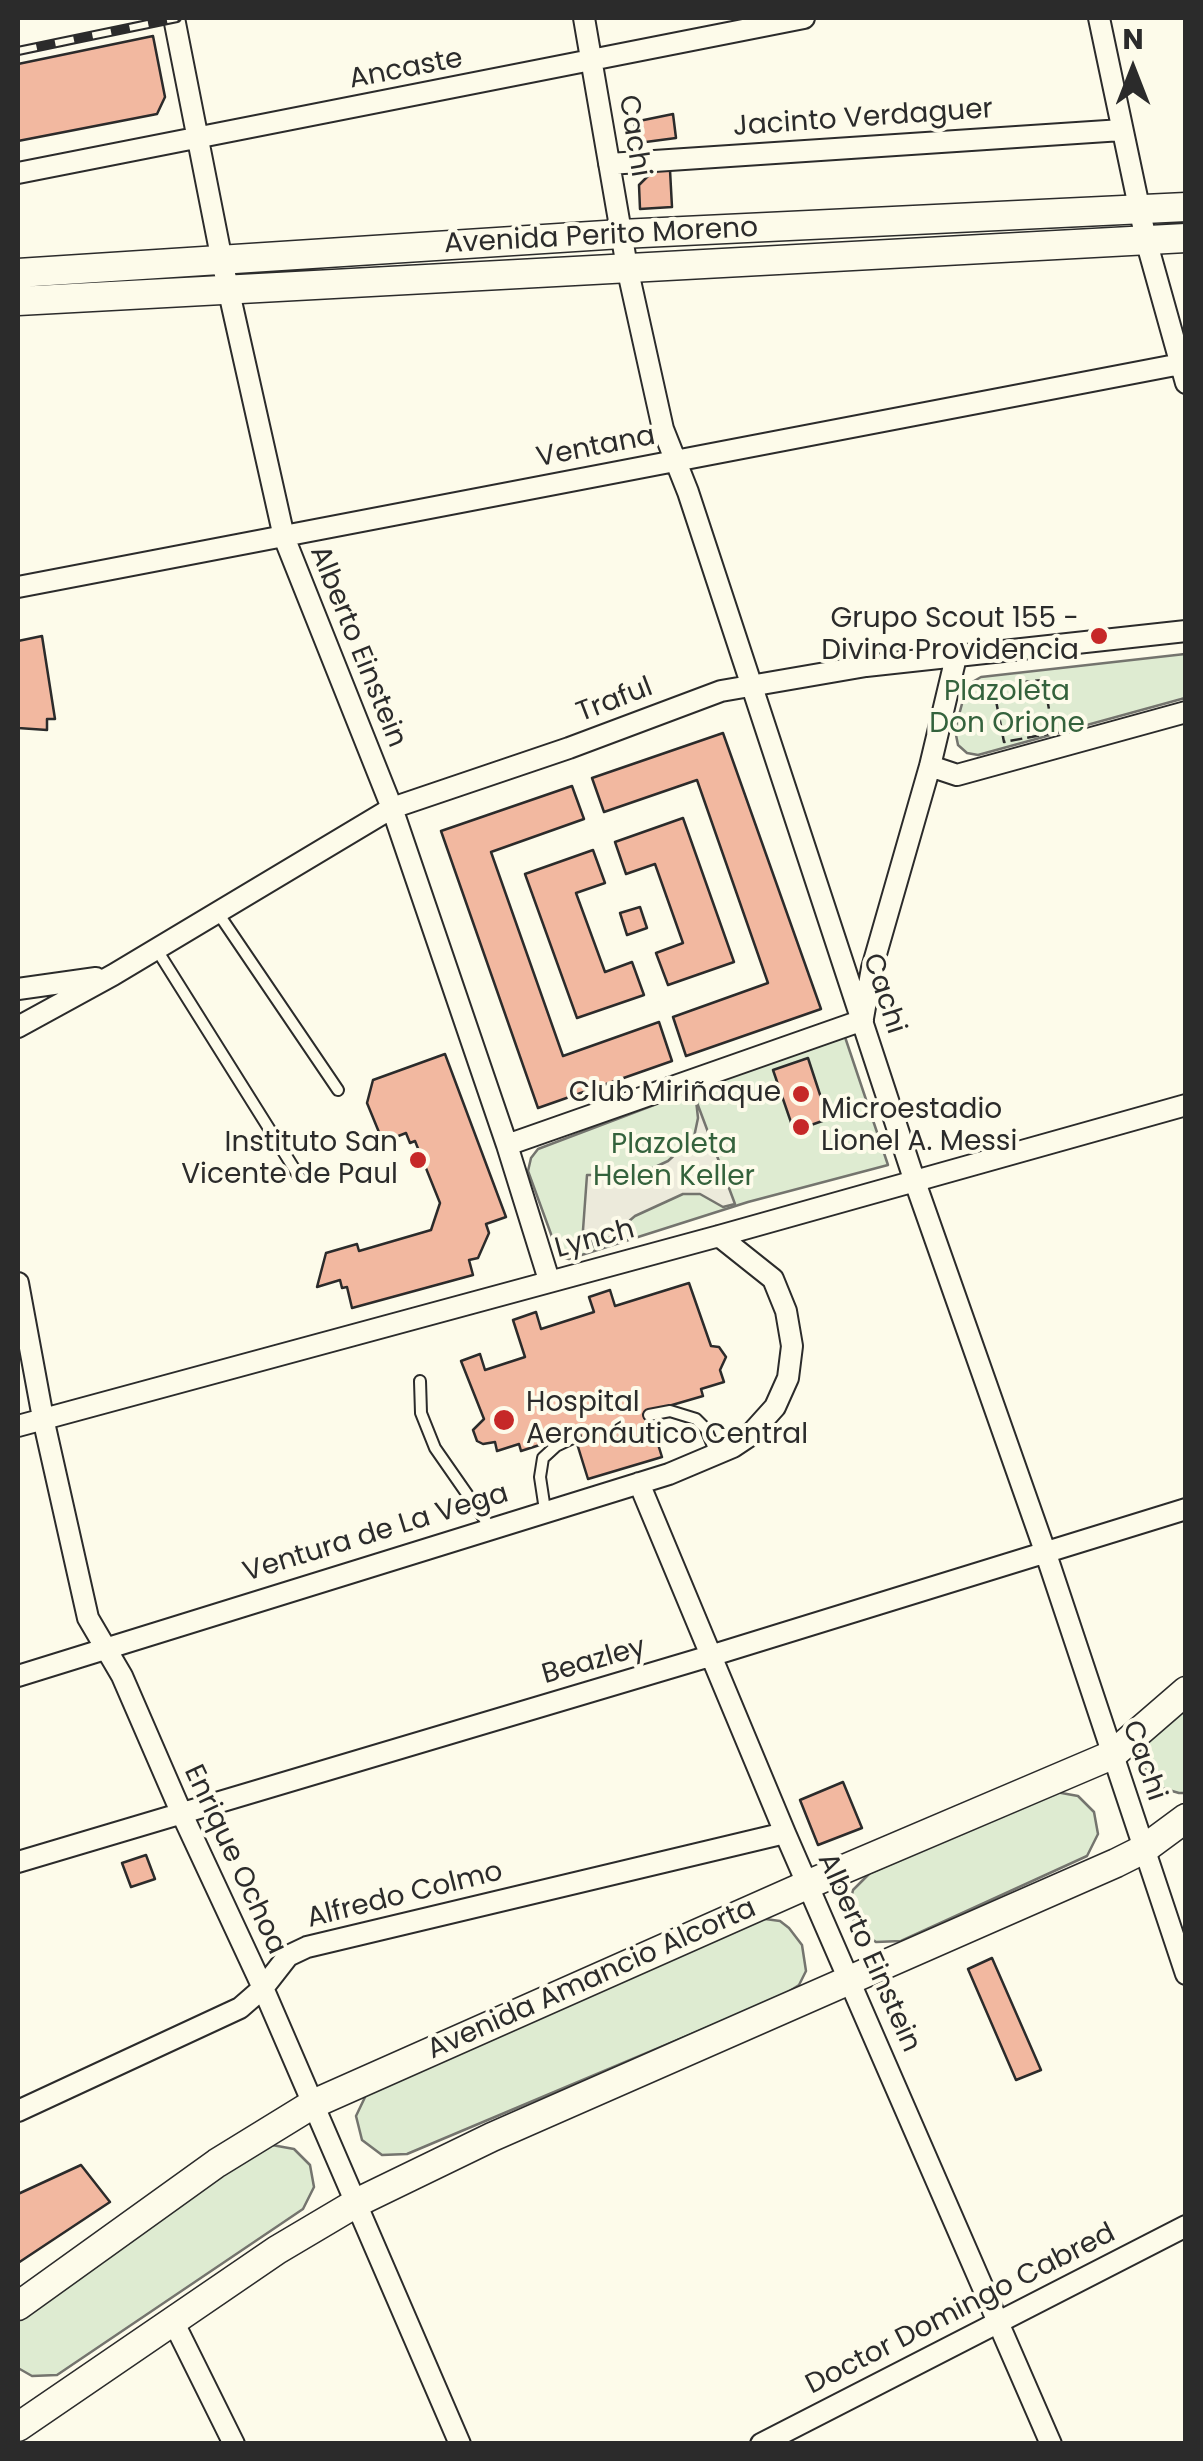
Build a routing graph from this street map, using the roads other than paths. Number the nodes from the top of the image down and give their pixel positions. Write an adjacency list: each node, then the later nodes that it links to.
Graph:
1 (174, 18): 7 (street, Alberto Einstein)
2 (584, 18): 5 (street, Cachi)
3 (804, 18): 5 (street, Ancaste)
4 (1100, 18): 6 (street)
5 (594, 62): 7 (street, Ancaste); 8 (street, Cachi)
6 (1122, 130): 8 (street, Jacinto Verdaguer); 11 (street)
7 (198, 138): 9 (street, Ancaste); 15 (street, Alberto Einstein)
8 (609, 164): 12 (street, Cachi)
9 (18, 173)
10 (1186, 207): 11 (main road, Avenida Perito Moreno)
11 (1140, 209): 12 (main road, Avenida Perito Moreno); 14 (street)
12 (621, 234): 15 (main road, Avenida Perito Moreno); 16 (street, Cachi)
13 (1186, 238): 14 (main road, Avenida Perito Moreno)
14 (1146, 240): 16 (main road, Avenida Perito Moreno); 20 (street)
15 (222, 261): 17 (main road, Avenida Perito Moreno); 18 (street, Alberto Einstein)
16 (627, 267): 18 (main road, Avenida Perito Moreno); 21 (street, Cachi)
17 (18, 272)
18 (229, 290): 19 (main road, Avenida Perito Moreno); 22 (street, Alberto Einstein)
19 (18, 301)
20 (1184, 370): 21 (street, Ventana)
21 (675, 461): 22 (street, Ventana); 26 (street, Cachi)
22 (284, 537): 23 (street, Ventana); 29 (street, Alberto Einstein)
23 (18, 587)
24 (1186, 631): 25 (street, Traful)
25 (956, 657): 26 (street, Traful); 28 (street)
26 (752, 684): 29 (street, Traful); 34 (street, Cachi)
27 (1186, 712): 28 (street)
28 (930, 766): 34 (street)
29 (392, 808): 30 (street, Traful); 38 (street, Alberto Einstein)
30 (217, 912): 31 (street, Traful); 36 (lane)
31 (157, 949): 32 (street, Traful); 39 (lane)
32 (112, 975): 33 (street, Traful); 35 (street, Traful)
33 (18, 989)
34 (863, 1020): 38 (street); 40 (street, Cachi)
35 (18, 1028)
36 (338, 1090)
37 (1186, 1105): 40 (street, Lynch)
38 (507, 1144): 42 (street, Alberto Einstein)
39 (300, 1178)
40 (914, 1180): 41 (street, Lynch); 54 (street, Cachi)
41 (719, 1236): 42 (street, Lynch); 49 (street, Ventura de La Vega)
42 (549, 1280): 46 (street, Lynch)
43 (18, 1283): 46 (street, Enrique Ochoa)
44 (420, 1381): 53 (lane)
45 (649, 1415): 49 (lane)
46 (43, 1418): 47 (street, Lynch); 55 (street, Enrique Ochoa)
47 (18, 1426)
48 (575, 1436): 52 (lane)
49 (717, 1456): 50 (street, Ventura de La Vega)
50 (639, 1483): 52 (street, Ventura de La Vega); 56 (street, Alberto Einstein)
51 (1186, 1509): 54 (street, Beazley)
52 (545, 1510): 53 (street, Ventura de La Vega)
53 (490, 1527): 55 (street, Ventura de La Vega)
54 (1044, 1551): 56 (street, Beazley); 59 (street, Cachi)
55 (103, 1648): 57 (street, Ventura de La Vega); 60 (street, Enrique Ochoa)
56 (710, 1656): 60 (street, Beazley); 62 (street, Alberto Einstein)
57 (18, 1676)
58 (1186, 1691): 59 (main road, Avenida Amancio Alcorta)
59 (1112, 1755): 63 (street, Cachi); 65 (main road, Avenida Amancio Alcorta)
60 (180, 1812): 64 (street, Beazley); 68 (street, Enrique Ochoa)
61 (1186, 1818): 63 (main road)
62 (785, 1832): 65 (street, Alberto Einstein); 68 (street, Alfredo Colmo)
63 (1144, 1848): 66 (street, Cachi); 67 (main road)
64 (18, 1862)
65 (809, 1884): 67 (street, Alberto Einstein); 69 (main road, Avenida Amancio Alcorta)
66 (1186, 1974)
67 (850, 1979): 71 (main road); 74 (street, Alberto Einstein)
68 (263, 1988): 69 (street, Enrique Ochoa); 70 (street, Alfredo Colmo)
69 (313, 2104): 71 (street, Enrique Ochoa); 73 (main road, Avenida Amancio Alcorta)
70 (18, 2110)
71 (358, 2202): 75 (main road); 79 (street, Enrique Ochoa)
72 (1186, 2226): 74 (street, Doctor Domingo Cabred)
73 (18, 2306)
74 (998, 2321): 77 (street, Doctor Domingo Cabred); 80 (street, Alberto Einstein)
75 (174, 2323): 76 (main road); 78 (street)
76 (18, 2427)
77 (762, 2443)
78 (234, 2444)
79 (460, 2444)
80 (1051, 2444)

